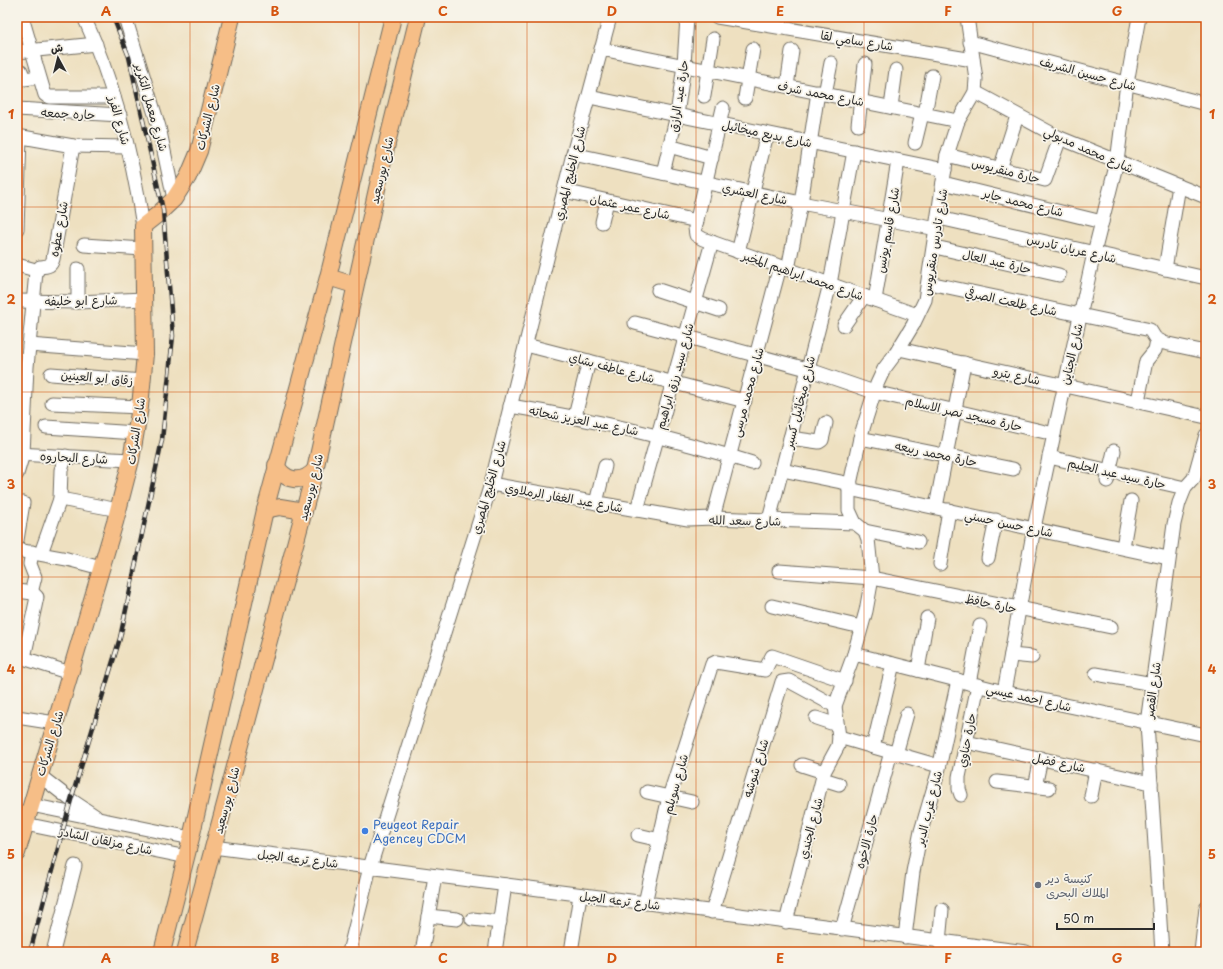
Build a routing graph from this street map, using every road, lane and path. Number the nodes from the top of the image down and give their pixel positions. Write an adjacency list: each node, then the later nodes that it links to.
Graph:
1 (22, 17): 17 (street)
2 (84, 17): 14 (street, شارع الفرز)
3 (125, 17): 72 (street, شارع معمل التكرير)
4 (232, 17): 72 (main road, شارع الشركات)
5 (393, 17): 95 (main road, شارع بورسعيد)
6 (418, 17): 99 (main road, شارع بورسعيد)
7 (610, 17): 15 (street, شارع الخليج المصري)
8 (687, 17): 23 (street, حارة عبد الرازق)
9 (717, 17): 20 (street, شارع سامي لقا)
10 (967, 17): 13 (street)
11 (1139, 17): 30 (street, شارع الجناين)
12 (713, 39): 24 (street)
13 (970, 42): 20 (street); 30 (street, شارع حسين الشريف)
14 (96, 44): 17 (street); 36 (street, شارع الفرز)
15 (602, 49): 23 (street, شارع محمد شرف); 34 (street, شارع الخليج المصري)
16 (752, 49): 29 (street)
17 (31, 51): 19 (street); 28 (street)
18 (792, 51): 31 (street)
19 (17, 52)
20 (973, 60): 32 (street)
21 (831, 63): 33 (street, شارع محمد مرسى)
22 (865, 64): 38 (street)
23 (684, 66): 24 (street, شارع محمد شرف); 45 (street, حارة عبد الرازق)
24 (708, 70): 29 (street, شارع محمد شرف); 35 (street)
25 (896, 70): 40 (street)
26 (17, 71): 28 (street)
27 (932, 76): 43 (street)
28 (39, 77): 36 (street)
29 (748, 78): 31 (street, شارع محمد شرف); 37 (street)
30 (1127, 83): 39 (street, شارع حسين الشريف); 63 (street, شارع الجناين)
31 (787, 86): 33 (street, شارع محمد شرف)
32 (975, 92): 46 (street, شارع محمد مدبولي); 47 (street, شارع تادرس منقريوس)
33 (822, 93): 38 (street, شارع محمد شرف); 53 (street, شارع محمد مرسى)
34 (588, 96): 45 (street, شارع بديع ميخائيل); 59 (street, شارع الخليج المصري)
35 (704, 96)
36 (114, 97): 44 (street, شارع الفرز)
37 (745, 98)
38 (860, 101): 40 (street, شارع محمد شرف); 49 (street)
39 (1206, 104)
40 (891, 107): 43 (street, شارع محمد شرف)
41 (723, 108): 48 (street)
42 (17, 109): 44 (street, حاره جمعه)
43 (924, 114): 47 (street, شارع محمد شرف); 54 (street)
44 (120, 115): 57 (street, شارع الفرز)
45 (677, 115): 48 (street, شارع بديع ميخائيل); 56 (street, حارة عبد الرازق)
46 (1017, 116): 52 (street, شارع محمد مدبولي); 64 (street)
47 (958, 121): 60 (street, شارع تادرس منقريوس)
48 (720, 124): 50 (street, شارع بديع ميخائيل); 61 (street)
49 (858, 125)
50 (767, 134): 53 (street, شارع بديع ميخائيل); 70 (street)
51 (18, 137): 55 (street); 82 (street)
52 (1060, 138): 63 (street, شارع محمد مدبولي); 64 (street, حارة منقريوس)
53 (810, 142): 58 (street, شارع بديع ميخائيل); 74 (street, شارع محمد مرسى)
54 (915, 144)
55 (73, 146): 57 (street); 93 (street, شارع عطوه)
56 (669, 146): 61 (street); 65 (street, حارة عبد الرازق)
57 (128, 147): 81 (street, شارع الفرز)
58 (854, 151): 62 (street, شارع بديع ميخائيل); 75 (street, شارع ميخائيل كسبر)
59 (573, 154): 65 (street, شارع العشري); 69 (street, شارع الخليج المصري)
60 (947, 155): 64 (street, حارة منقريوس); 66 (street, شارع تادرس منقريوس)
61 (712, 158): 67 (street)
62 (898, 161): 66 (street, شارع بديع ميخائيل); 76 (street, شارع قاسم يونس)
63 (1117, 162): 68 (street, شارع محمد مدبولي); 78 (street, شارع الجناين)
64 (1000, 169)
65 (662, 173): 67 (street, شارع العشري)
66 (944, 177): 78 (street, شارع محمد جابر); 79 (street, شارع تادرس منقريوس)
67 (706, 182): 70 (street, شارع العشري); 80 (street)
68 (1179, 186): 71 (street, شارع محمد مدبولي); 92 (street)
69 (564, 191): 73 (street, شارع عمر عثمان); 114 (street, شارع الخليج المصري)
70 (753, 192): 74 (street, شارع العشري); 87 (street)
71 (1206, 197)
72 (174, 199): 81 (main road, شارع الشركات)
73 (607, 201): 77 (street); 80 (street, شارع عمر عثمان)
74 (801, 203): 75 (street, شارع العشري); 90 (street, شارع محمد مرسى)
75 (844, 211): 76 (street, شارع العشري); 98 (street, شارع ميخائيل كسبر)
76 (890, 219): 79 (street, شارع العشري); 101 (street, شارع قاسم يونس)
77 (602, 222)
78 (1102, 222): 88 (street, شارع الجناين)
79 (938, 223): 85 (street, شارع تادرس منقريوس); 88 (street, شارع عريان تادرس)
80 (696, 224): 83 (street, شارع محمد ابراهيم المخبر)
81 (143, 226): 86 (main road, شارع الشركات)
82 (17, 228)
83 (712, 242): 87 (street, شارع محمد ابراهيم المخبر); 106 (street, شارع سيد رزق ابراهيم)
84 (84, 245): 86 (street)
85 (934, 247): 94 (street, حارة عبد العال); 97 (street, شارع تادرس منقريوس)
86 (143, 249): 102 (main road, شارع الشركات)
87 (738, 252): 90 (street, شارع محمد ابراهيم المخبر)
88 (1094, 253): 92 (street, شارع عريان تادرس); 109 (street, شارع الجناين)
89 (17, 265): 93 (street)
90 (784, 268): 98 (street, شارع محمد ابراهيم المخبر); 119 (street, شارع محمد مرسى)
91 (78, 269): 105 (street)
92 (1165, 269): 96 (street, شارع عريان تادرس)
93 (36, 272): 104 (street)
94 (1059, 275)
95 (328, 277): 99 (main road); 153 (main road, شارع بورسعيد)
96 (1206, 278)
97 (929, 283): 108 (street, شارع تادرس منقريوس); 109 (street, شارع طلعت الصرفي)
98 (830, 284): 101 (street, شارع محمد ابراهيم المخبر); 123 (street, شارع ميخائيل كسبر)
99 (354, 285): 155 (main road, شارع بورسعيد)
100 (658, 290): 106 (street)
101 (870, 298): 108 (street, شارع محمد ابراهيم المخبر); 111 (street)
102 (144, 299): 105 (street, شارع ابو خليفه); 118 (main road, شارع الشركات)
103 (17, 301): 104 (street, شارع ابو خليفه)
104 (32, 301): 105 (street, شارع ابو خليفه); 115 (street)
105 (78, 302)
106 (695, 302): 107 (street); 112 (street, شارع سيد رزق ابراهيم)
107 (719, 310)
108 (917, 315): 116 (street, شارع تادرس منقريوس)
109 (1080, 316): 113 (street, شارع طلعت الصرفي); 127 (street, شارع الجناين)
110 (635, 322): 112 (street, حارة مسجد نصر الاسلام)
111 (844, 325)
112 (686, 336): 119 (street, حارة مسجد نصر الاسلام); 126 (street, شارع سيد رزق ابراهيم)
113 (1157, 340): 117 (street, شارع طلعت الصرفي); 130 (street)
114 (526, 344): 120 (street, شارع عاطف بشاي); 132 (street, شارع الخليج المصري)
115 (25, 347): 118 (street); 122 (street)
116 (899, 348): 121 (street, شارع بترو); 128 (street, شارع تادرس منقريوس)
117 (1206, 352)
118 (145, 354): 125 (main road, شارع الشركات)
119 (757, 356): 123 (street, حارة مسجد نصر الاسلام); 129 (street, شارع محمد مرسى)
120 (589, 361): 126 (street, شارع عاطف بشاي); 135 (street)
121 (964, 363): 127 (street, شارع بترو); 134 (street)
122 (22, 366): 146 (street)
123 (807, 369): 128 (street, حارة مسجد نصر الاسلام); 143 (street, شارع ميخائيل كسبر)
124 (51, 374): 125 (street, زقاق ابو العينين)
125 (143, 381): 133 (main road, شارع الشركات)
126 (672, 383): 129 (street, شارع عاطف بشاي); 142 (street, شارع سيد رزق ابراهيم)
127 (1064, 385): 130 (street, شارع بترو); 140 (street, شارع الجناين)
128 (874, 392): 134 (street, حارة مسجد نصر الاسلام); 144 (street, شارع تادرس منقريوس)
129 (745, 401): 149 (street, شارع محمد مرسى)
130 (1138, 401): 136 (street, شارع بترو)
131 (52, 403): 133 (street)
132 (510, 406): 135 (street, شارع عبد العزيز شحاته); 160 (street, شارع الخليج المصري)
133 (140, 407): 139 (main road, شارع الشركات)
134 (954, 411): 140 (street, حارة مسجد نصر الاسلام); 147 (street)
135 (575, 416): 142 (street, شارع عبد العزيز شحاته)
136 (1206, 417)
137 (826, 422): 143 (street)
138 (46, 427): 139 (street)
139 (136, 433): 151 (main road, شارع الشركات)
140 (1054, 434): 150 (street, شارع الجناين)
141 (1206, 435): 162 (street, شارع القصر)
142 (658, 436): 149 (street, شارع عبد العزيز شحاته); 169 (street, شارع سيد رزق ابراهيم)
143 (790, 438): 156 (street, شارع ميخائيل كسبر)
144 (860, 438): 147 (street, حارة محمد ربيعه); 161 (street, شارع تادرس منقريوس)
145 (1114, 451): 159 (street)
146 (20, 454): 148 (street, شارع البحاروه); 158 (street)
147 (946, 455): 157 (street, حارة محمد ربيعه); 166 (street)
148 (66, 456): 151 (street, شارع البحاروه); 163 (street)
149 (730, 456): 152 (street, شارع عبد العزيز شحاته); 173 (street, شارع محمد مرسى)
150 (1049, 457): 159 (street, حارة سيد عبد الحليم); 177 (street, شارع الجناين)
151 (131, 460): 167 (main road, شارع الشركات)
152 (752, 463)
153 (276, 465): 155 (main road); 168 (main road, شارع بورسعيد)
154 (604, 466): 165 (street)
155 (315, 470): 172 (main road, شارع بورسعيد)
156 (782, 470): 161 (street, شارع حسن حسني); 174 (street, شارع ميخائيل كسبر)
157 (1013, 470)
158 (17, 474)
159 (1108, 476): 162 (street, حارة سيد عبد الحليم)
160 (491, 484): 165 (street, شارع عبد الغفار الرملاوي); 251 (street, شارع الخليج المصري)
161 (850, 487): 166 (street, شارع حسن حسني); 176 (street, شارع تادرس منقريوس)
162 (1185, 488): 184 (street, شارع القصر)
163 (60, 498): 167 (street); 182 (street)
164 (1131, 501): 180 (street)
165 (596, 503): 169 (street, شارع عبد الغفار الرملاوي)
166 (936, 507): 170 (street, شارع حسن حسني)
167 (119, 510): 186 (main road, شارع الشركات)
168 (265, 510): 172 (main road); 244 (main road, شارع بورسعيد)
169 (637, 510): 173 (street, شارع سعد الله)
170 (950, 510): 175 (street, شارع حسن حسني); 185 (street)
171 (20, 511): 178 (street)
172 (304, 511): 247 (main road, شارع بورسعيد)
173 (713, 518): 174 (street, شارع سعد الله)
174 (769, 520): 176 (street, شارع سعد الله)
175 (996, 520): 177 (street, شارع حسن حسني); 183 (street)
176 (860, 527): 179 (street, شارع سعد الله); 188 (street, شارع تادرس منقريوس)
177 (1034, 528): 180 (street, شارع حسن حسني); 192 (street, شارع الجناين)
178 (17, 540)
179 (918, 542)
180 (1123, 547): 184 (street, شارع حسن حسني)
181 (17, 550): 182 (street)
182 (37, 552): 186 (street); 190 (street)
183 (988, 558)
184 (1168, 558): 209 (street, شارع القصر)
185 (940, 564)
186 (101, 568): 204 (main road, شارع الشركات)
187 (779, 571): 188 (street, حارة حافظ)
188 (872, 578): 192 (street, حارة حافظ); 195 (street, شارع تادرس منقريوس)
189 (17, 591): 190 (street)
190 (31, 593): 199 (street)
191 (772, 606): 195 (street)
192 (1019, 609): 196 (street, حارة حافظ); 198 (street, شارع الجناين)
193 (928, 618): 203 (street)
194 (980, 626): 208 (street)
195 (861, 627): 197 (street, شارع تادرس منقريوس)
196 (1111, 627)
197 (854, 654): 201 (street, شارع احمد عيسي); 206 (street, شارع تادرس منقريوس)
198 (1011, 655): 200 (street); 210 (street, شارع الجناين)
199 (20, 657): 204 (street)
200 (1032, 657)
201 (893, 664): 203 (street, شارع احمد عيسي); 220 (street)
202 (765, 670): 206 (street); 207 (street); 237 (street, شارع سويلم)
203 (918, 670): 208 (street, شارع احمد عيسي)
204 (70, 672): 215 (main road, شارع الشركات)
205 (1096, 674): 209 (street)
206 (845, 681): 211 (street, شارع تادرس منقريوس)
207 (782, 682): 211 (street); 258 (street, شارع شوشه)
208 (968, 683): 210 (street, شارع احمد عيسي); 219 (street, حارة حناوي); 224 (street, شارع غرب الدير)
209 (1153, 684): 216 (street, شارع القصر)
210 (1004, 692): 216 (street, شارع احمد عيسي)
211 (835, 706): 217 (street, شارع تادرس منقريوس)
212 (907, 714): 221 (street, حارة الاخوه)
213 (17, 718): 215 (street)
214 (816, 718): 217 (street)
215 (55, 723): 226 (main road, شارع الشركات)
216 (1147, 723): 218 (street, شارع احمد عيسي); 230 (street, شارع القصر)
217 (838, 731): 220 (street); 227 (street, شارع الجندي)
218 (1206, 735)
219 (966, 742): 222 (street, شارع فضل); 228 (street, حارة حناوي)
220 (873, 747): 221 (street)
221 (893, 753): 224 (street); 264 (street, حارة الاخوه)
222 (1041, 758): 225 (street, شارع فضل); 232 (street)
223 (802, 765): 227 (street)
224 (938, 769): 228 (street); 265 (street, شارع غرب الدير)
225 (1096, 770): 230 (street, شارع فضل); 236 (street)
226 (39, 776): 239 (main road, شارع الشركات); 240 (street)
227 (824, 776): 231 (street); 263 (street, شارع الجندي)
228 (959, 777): 235 (street, حارة حناوي)
229 (997, 782): 232 (street)
230 (1151, 783): 275 (street, شارع القصر)
231 (839, 784)
232 (1035, 786): 233 (street)
233 (1049, 788)
234 (647, 792): 237 (street)
235 (961, 795)
236 (1091, 796)
237 (669, 797): 238 (street); 245 (street, شارع سويلم)
238 (692, 802)
239 (31, 805): 240 (street, شارع مزلقان الشادر); 241 (main road, شارع الشركات)
240 (101, 820): 242 (street, شارع مزلقان الشادر)
241 (25, 824): 246 (street, شارع مزلقان الشادر); 248 (main road, شارع الشركات)
242 (136, 827): 244 (street, شارع مزلقان الشادر); 246 (street)
243 (638, 835): 245 (street)
244 (191, 838): 249 (main road, شارع بورسعيد)
245 (660, 840): 255 (street, شارع سويلم)
246 (132, 846): 249 (street, شارع مزلقان الشادر)
247 (213, 847): 251 (street, شارع ترعه الجبل); 269 (main road, شارع بورسعيد)
248 (17, 853)
249 (187, 857): 268 (main road, شارع بورسعيد)
250 (75, 866): 267 (street)
251 (370, 867): 252 (street, شارع ترعه الجبل); 270 (street, شارع الخليج المصري)
252 (435, 876): 253 (street, شارع ترعه الجبل); 259 (street)
253 (505, 885): 254 (street, شارع ترعه الجبل); 262 (street)
254 (580, 895): 255 (street, شارع ترعه الجبل); 273 (street)
255 (645, 903): 258 (street, شارع ترعه الجبل)
256 (1206, 908): 276 (street)
257 (942, 910): 266 (street)
258 (712, 912): 263 (street, شارع ترعه الجبل)
259 (428, 916): 260 (street); 271 (street)
260 (457, 919)
261 (472, 919): 262 (street)
262 (500, 922): 272 (street)
263 (786, 922): 264 (street, شارع ترعه الجبل)
264 (842, 929): 265 (street, شارع ترعه الجبل)
265 (905, 937): 266 (street, شارع ترعه الجبل)
266 (943, 947): 274 (street, شارع ترعه الجبل)
267 (53, 952)
268 (162, 952)
269 (185, 952)
270 (349, 952)
271 (422, 952)
272 (495, 952)
273 (571, 952)
274 (1026, 952)
275 (1162, 952)
276 (1201, 952)

